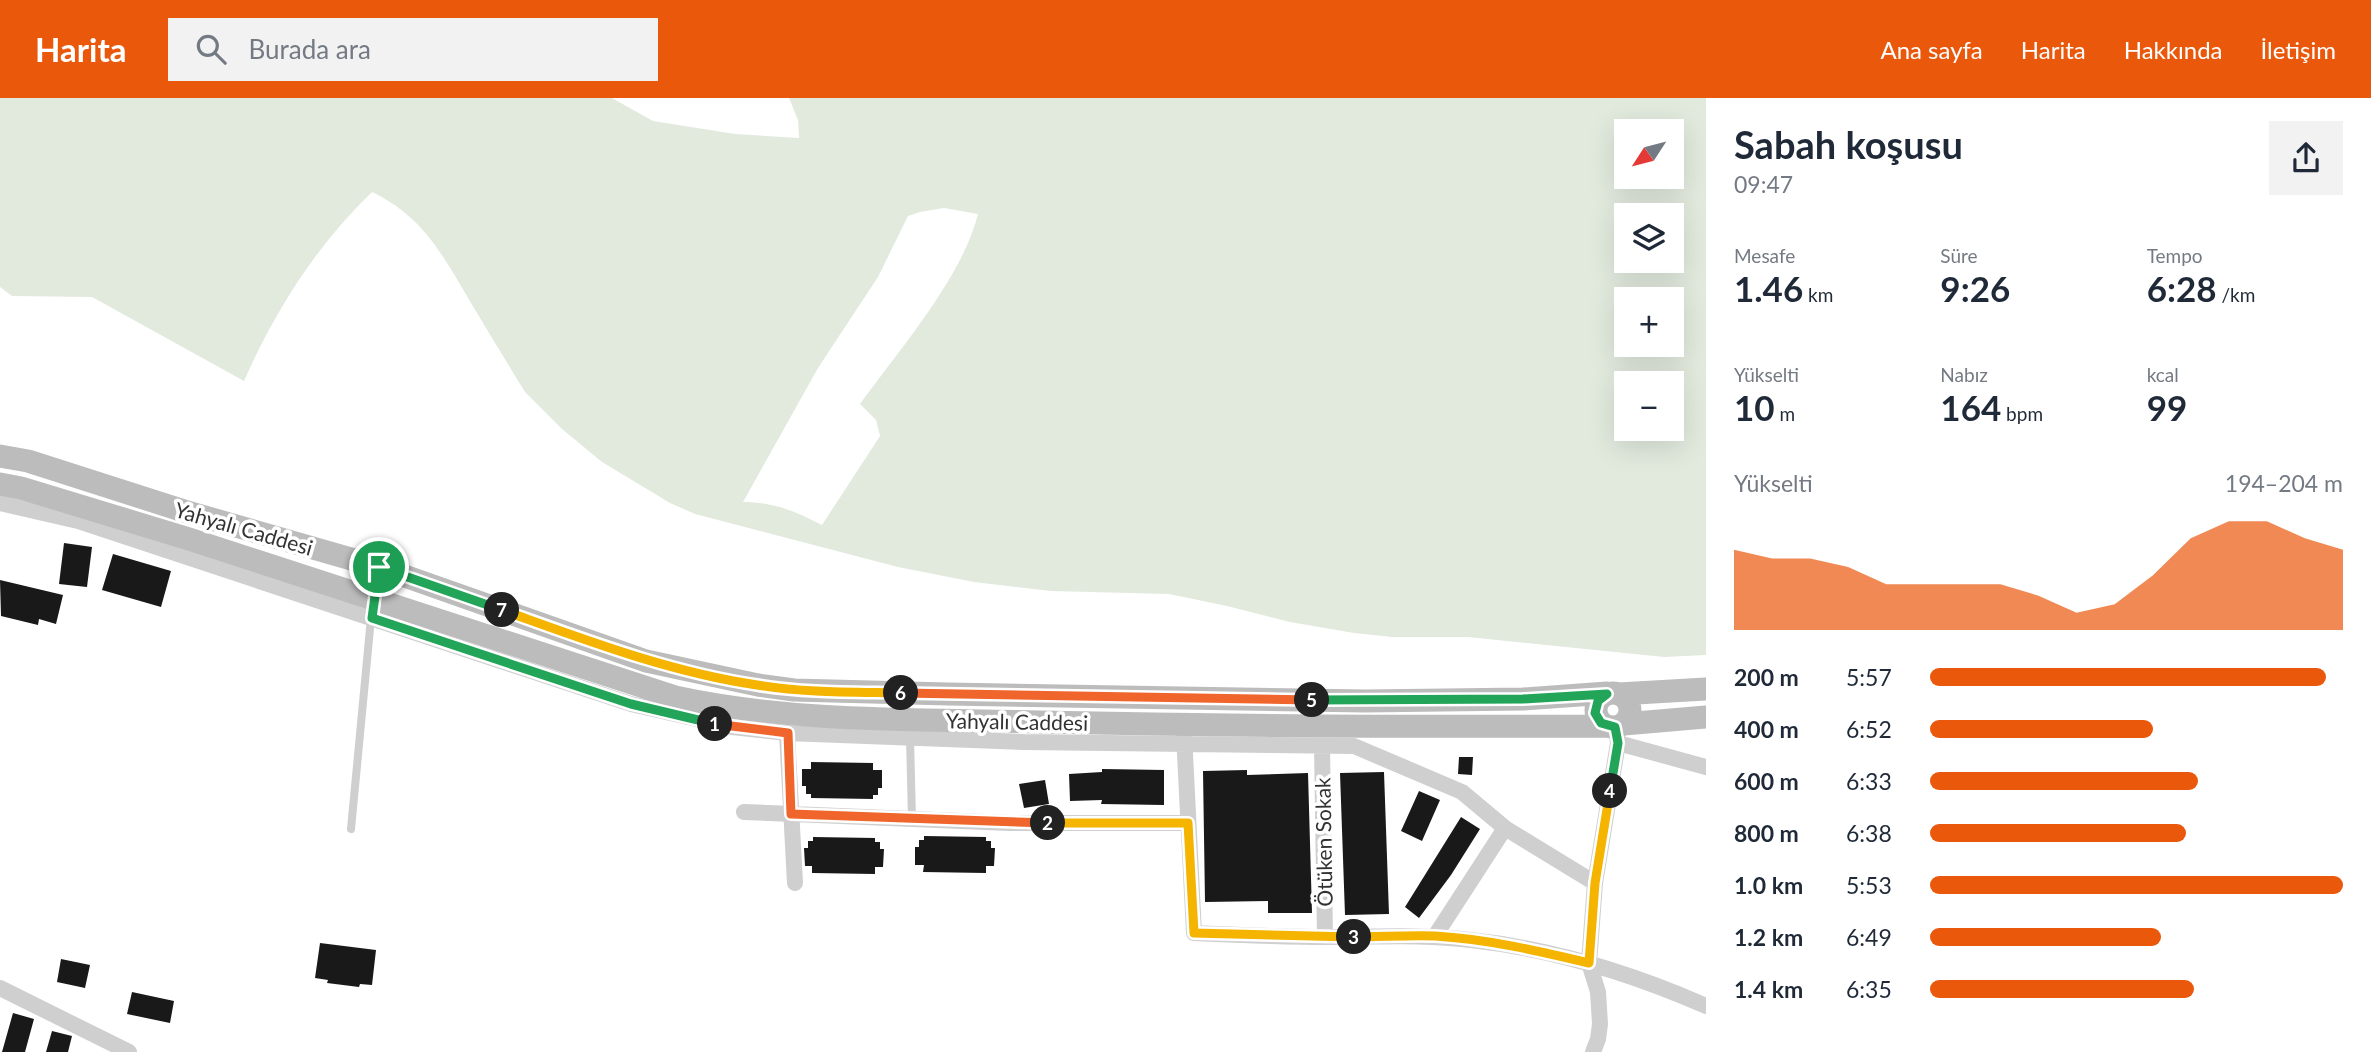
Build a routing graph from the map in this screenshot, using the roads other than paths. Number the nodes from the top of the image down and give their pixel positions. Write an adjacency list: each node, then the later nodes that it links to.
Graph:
1 (0, 456): 4 (main road, Yahyalı Caddesi)
2 (0, 484): 5 (main road, Yahyalı Caddesi)
3 (0, 503): 5 (street)
4 (379, 567): 5 (lane); 7 (main road, Yahyalı Caddesi)
5 (373, 608): 10 (street); 11 (main road, Yahyalı Caddesi); 20 (lane)
6 (1706, 689): 7 (main road, Yahyalı Caddesi)
7 (1613, 694): 9 (main road)
8 (1706, 717): 9 (main road, Yahyalı Caddesi)
9 (1616, 730): 11 (main road, Yahyalı Caddesi); 14 (street); 22 (street)
10 (788, 733): 12 (street); 16 (street)
11 (1184, 734): 12 (street); 13 (street); 18 (street)
12 (911, 738): 17 (lane)
13 (1322, 746): 19 (street); 24 (street, Ötüken Sokak)
14 (1706, 767)
15 (744, 812): 16 (street)
16 (791, 814): 17 (street); 21 (street)
17 (912, 819): 18 (street)
18 (1188, 823): 24 (street)
19 (1505, 828): 22 (street); 23 (street)
20 (351, 829)
21 (795, 883)
22 (1595, 883): 25 (street)
23 (1435, 936): 24 (street); 25 (street)
24 (1325, 937)
25 (1589, 963): 27 (street); 30 (street)
26 (0, 988): 28 (street)
27 (1706, 1006)
28 (96, 1044): 29 (street)
29 (129, 1052)
30 (1594, 1052)

